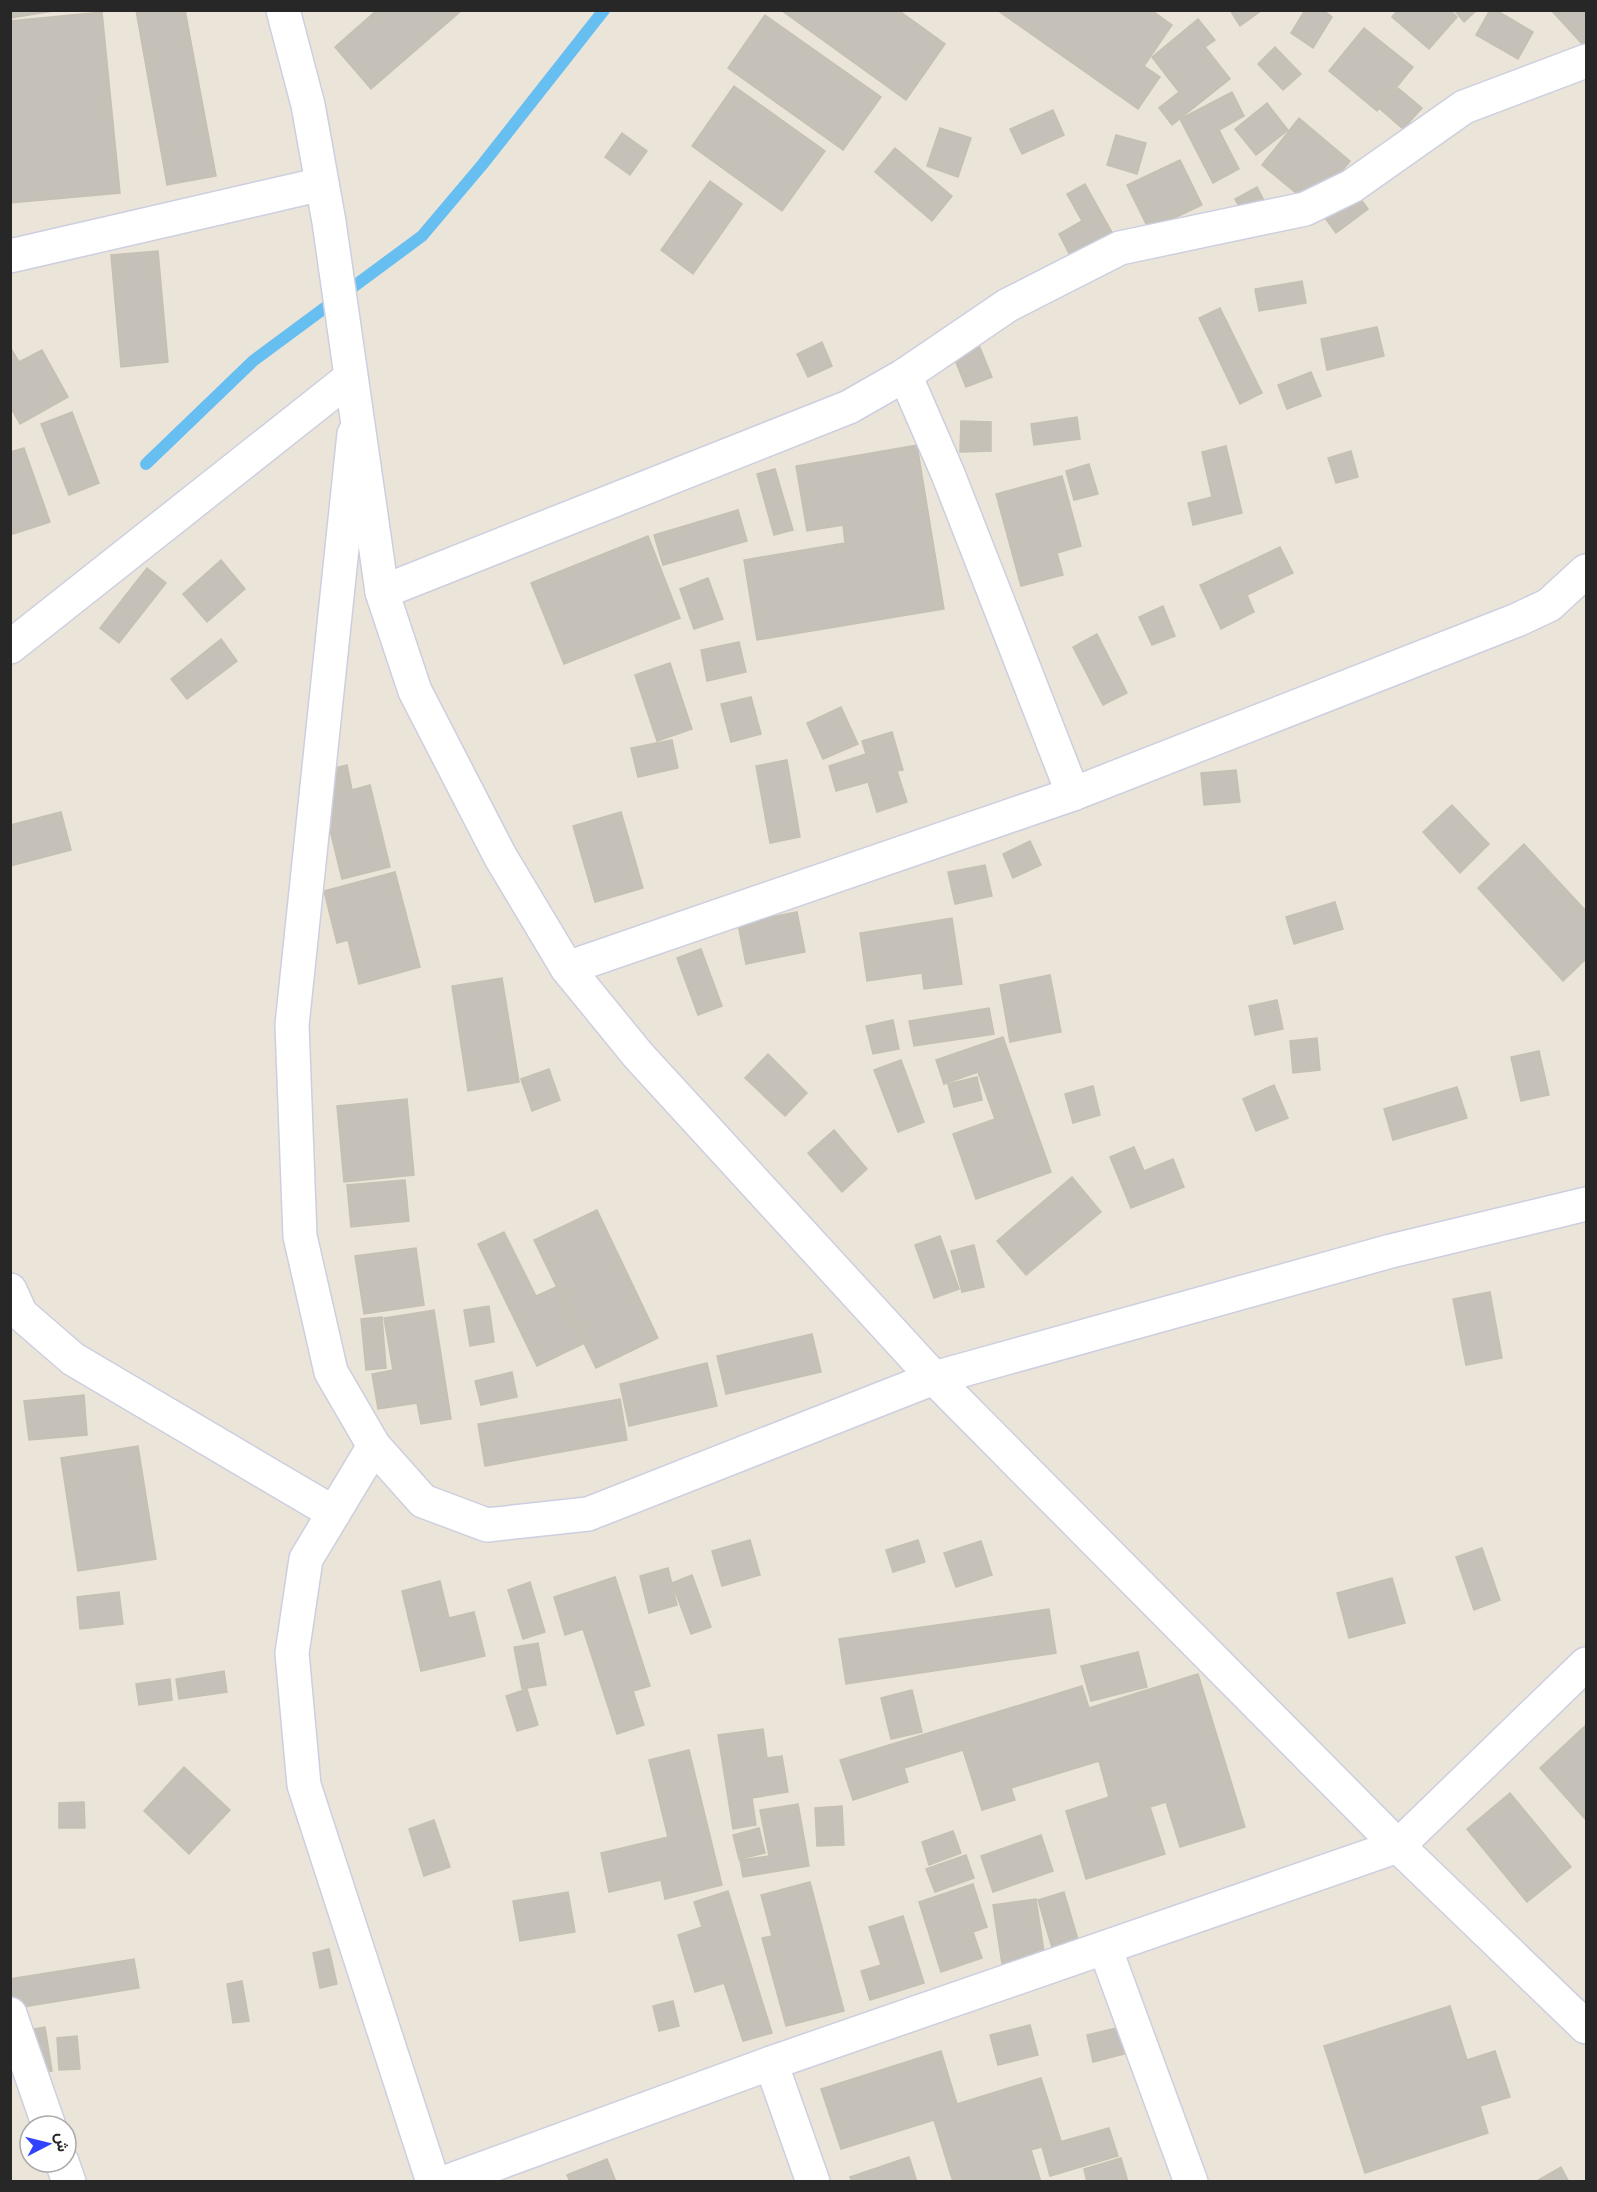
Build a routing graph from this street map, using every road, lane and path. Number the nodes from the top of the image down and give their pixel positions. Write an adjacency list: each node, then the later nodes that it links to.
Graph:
1 (283, 10): 3 (street)
2 (1587, 61): 5 (street)
3 (322, 184): 4 (street); 6 (street)
4 (10, 256)
5 (905, 375): 8 (street); 10 (street)
6 (351, 378): 8 (street); 9 (street); 15 (street)
7 (1584, 579): 10 (street)
8 (382, 592): 11 (street)
9 (10, 647)
10 (1073, 794): 11 (street)
11 (567, 968): 14 (street)
12 (1587, 1204): 14 (street)
13 (14, 1308): 16 (street)
14 (934, 1378): 15 (street); 18 (street)
15 (374, 1446): 16 (street)
16 (333, 1513): 24 (street)
17 (1587, 1664): 18 (street)
18 (1398, 1846): 19 (street); 21 (street)
19 (1105, 1948): 22 (street); 27 (street)
20 (10, 2014): 23 (street)
21 (1587, 2027)
22 (771, 2063): 25 (street); 26 (street)
23 (45, 2114)
24 (433, 2181)
25 (446, 2181)
26 (813, 2181)
27 (1191, 2181)

